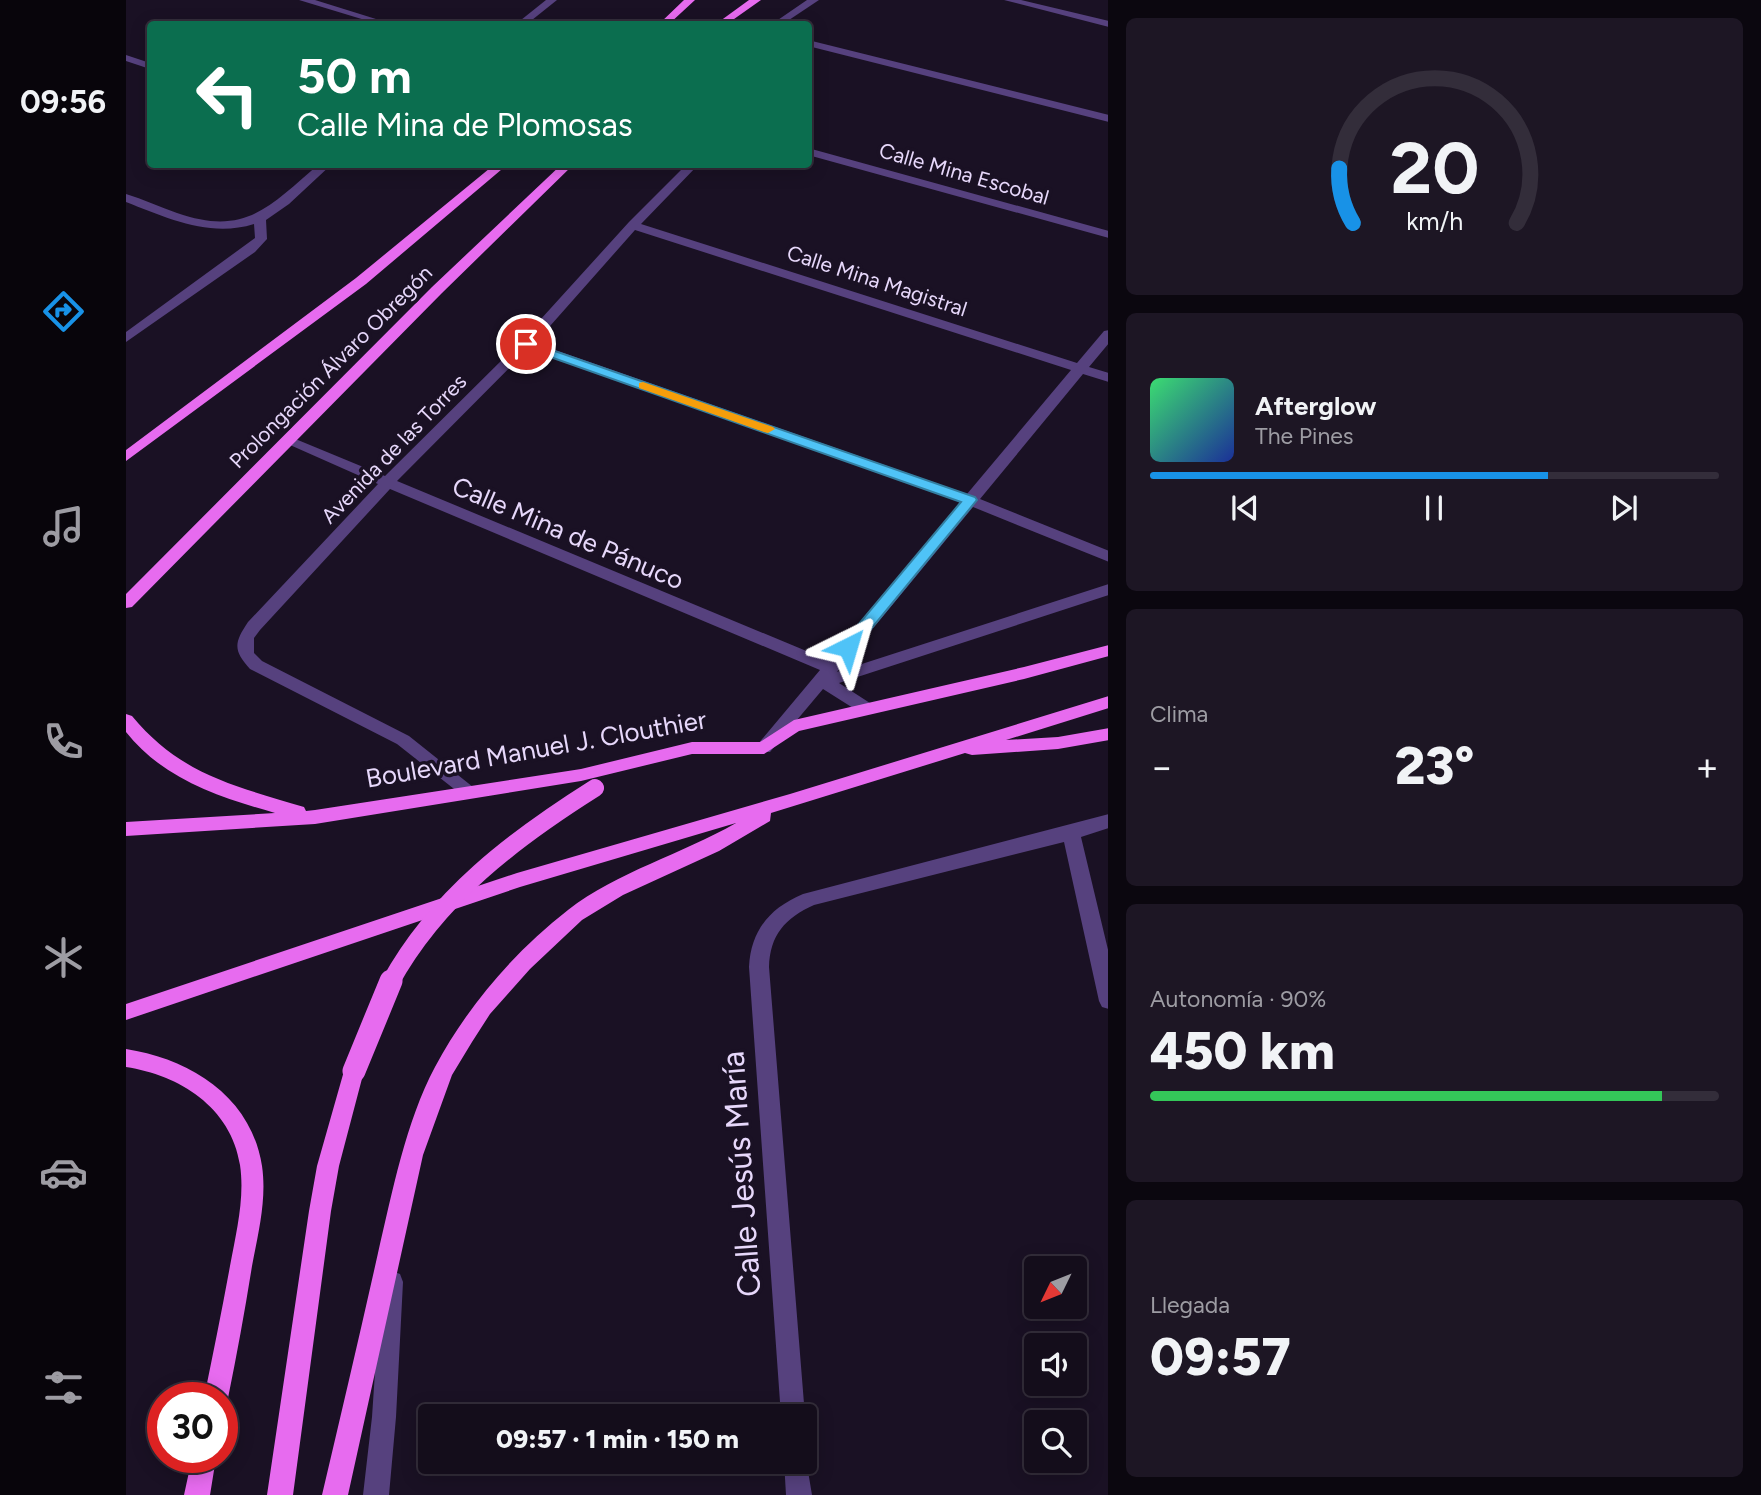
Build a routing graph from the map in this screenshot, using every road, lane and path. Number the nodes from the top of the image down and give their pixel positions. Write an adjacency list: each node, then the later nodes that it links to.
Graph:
1 (304, 0): 7 (street)
2 (551, 0): 8 (street)
3 (690, 0): 9 (main road)
4 (756, 0): 10 (main road)
5 (814, 0): 11 (street)
6 (1009, 0): 12 (street)
7 (377, 21)
8 (525, 21)
9 (667, 21)
10 (725, 21)
11 (782, 21)
12 (1108, 24)
13 (812, 44): 16 (street)
14 (126, 58): 15 (street)
15 (147, 65)
16 (1108, 119)
17 (812, 151): 25 (street, Calle Mina Escobal)
18 (323, 168): 23 (street)
19 (498, 168): 32 (main road, Prolongación Álvaro Obregón)
20 (565, 168): 31 (main road, Prolongación Álvaro Obregón)
21 (690, 168): 24 (street, Avenida de las Torres)
22 (126, 198): 23 (street)
23 (260, 218): 27 (street)
24 (633, 225): 28 (street, Avenida de las Torres); 29 (street, Calle Mina Magistral)
25 (1108, 235)
26 (1108, 334): 29 (street)
27 (126, 338)
28 (526, 344): 33 (street, Avenida de las Torres); 34 (street)
29 (1080, 368): 30 (street, Calle Mina Magistral); 34 (street)
30 (1108, 378)
31 (288, 441): 33 (street, Calle Mina de Pánuco); 37 (main road, Prolongación Álvaro Obregón)
32 (126, 457)
33 (387, 484): 39 (street, Calle Mina de Pánuco); 47 (street, Avenida de las Torres)
34 (970, 500): 35 (street); 39 (street)
35 (1108, 557)
36 (1108, 590): 39 (street)
37 (126, 603)
38 (1108, 650): 41 (main road)
39 (827, 675): 41 (street, Calle Mina de Pánuco); 44 (street)
40 (1108, 702): 45 (main road)
41 (867, 709): 44 (main road)
42 (126, 720): 49 (main road)
43 (1108, 734): 45 (main road)
44 (764, 748): 46 (main road, Boulevard Manuel J. Clouthier)
45 (951, 749): 48 (main road)
46 (665, 755): 47 (main road, Boulevard Manuel J. Clouthier); 62 (main road, Boulevard Manuel J. Clouthier, bridge)
47 (469, 791): 49 (main road, Boulevard Manuel J. Clouthier)
48 (790, 801): 54 (main road); 56 (main road)
49 (315, 817): 51 (main road, Boulevard Manuel J. Clouthier)
50 (1108, 821): 52 (street)
51 (126, 829)
52 (1071, 833): 53 (street); 58 (street, Calle Jesús María)
53 (1108, 1001)
54 (126, 1012)
55 (126, 1058): 57 (main road)
56 (393, 1240): 63 (main road); 64 (street)
57 (219, 1382)
58 (792, 1404)
59 (202, 1473): 61 (main road)
60 (797, 1474): 65 (street)
61 (197, 1495)
62 (280, 1495)
63 (335, 1495)
64 (376, 1495)
65 (799, 1495)

